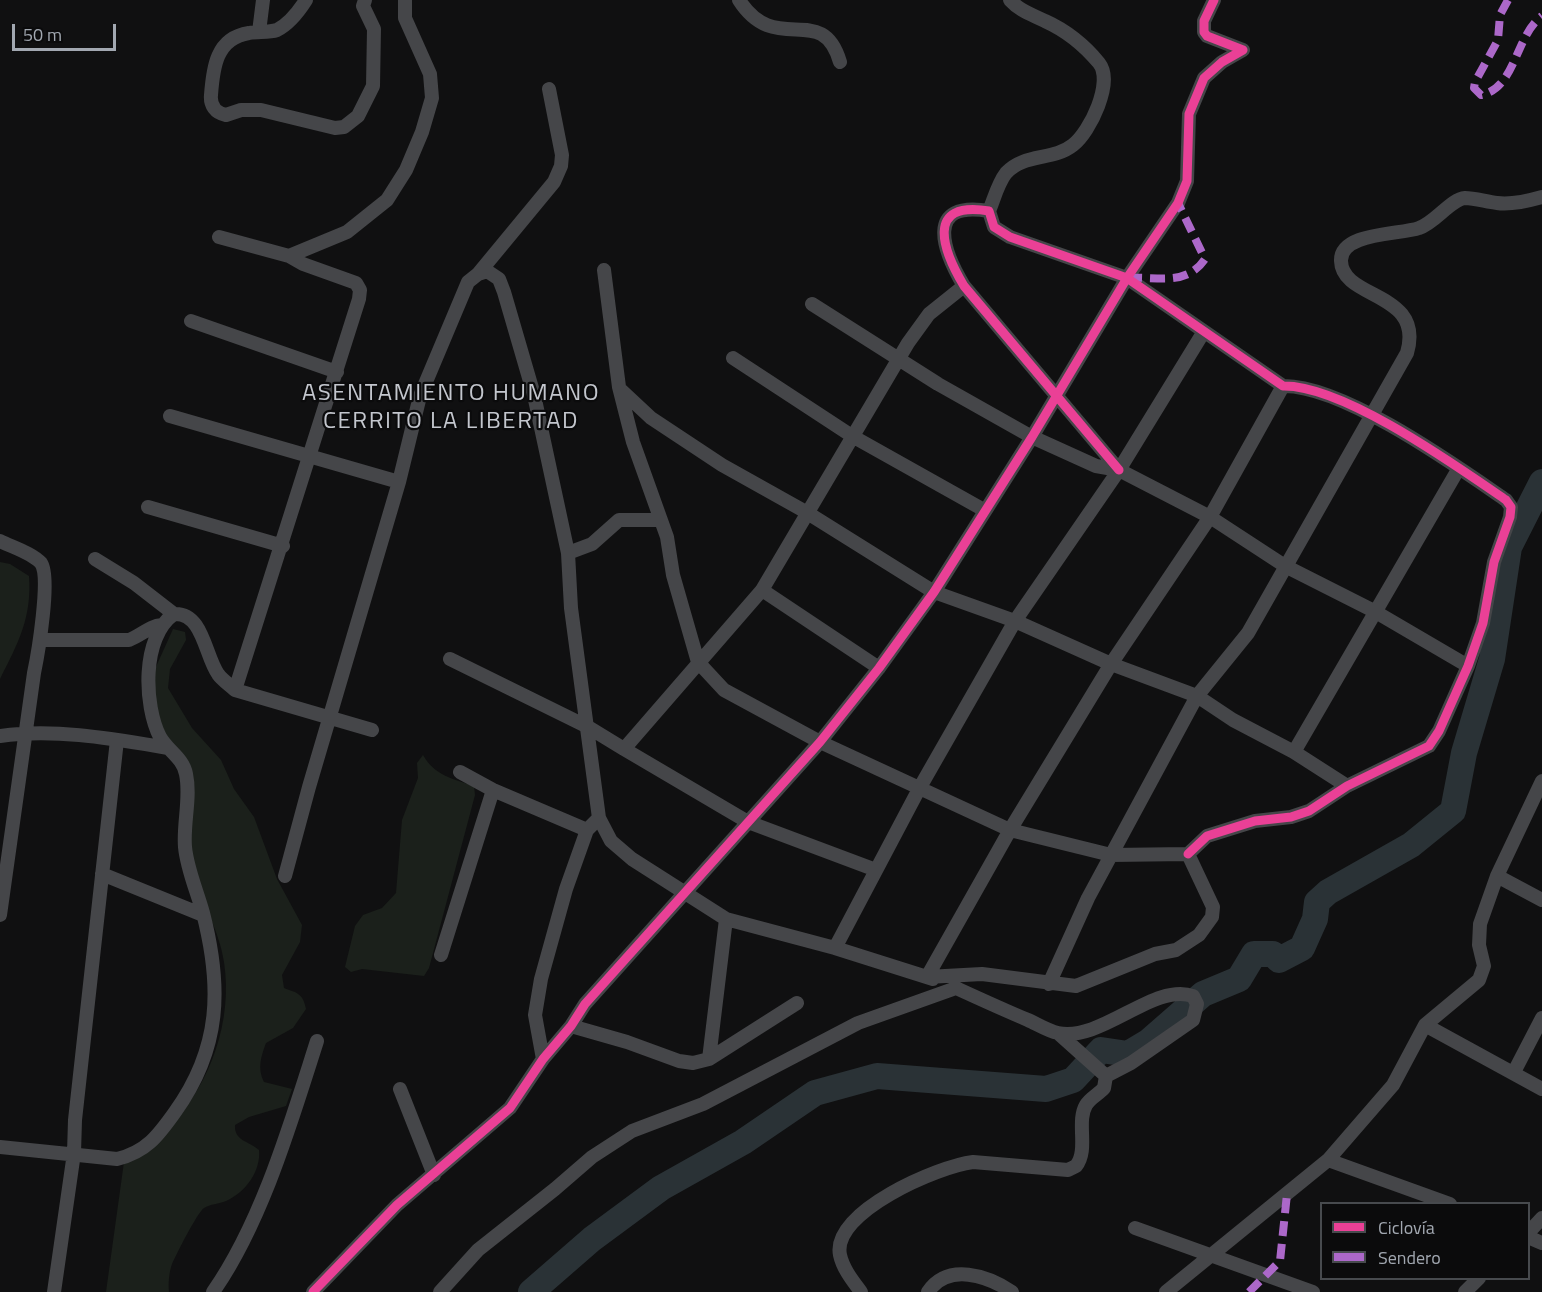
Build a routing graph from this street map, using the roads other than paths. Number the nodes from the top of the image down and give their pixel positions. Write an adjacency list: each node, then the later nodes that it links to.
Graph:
1 (264, 0): 10 (street)
2 (306, 0): 10 (street)
3 (365, 0): 10 (street)
4 (405, 0): 16 (street)
5 (739, 0): 8 (street)
6 (1010, 0): 14 (street)
7 (1214, 0): 19 (street)
8 (806, 14)
9 (825, 20): 11 (street)
10 (258, 32)
11 (840, 62)
12 (549, 89): 18 (street)
13 (1542, 197): 30 (street)
14 (989, 211): 19 (street); 20 (street)
15 (219, 237): 16 (street)
16 (289, 256): 26 (street)
17 (604, 270): 28 (street)
18 (478, 273): 37 (street); 45 (street)
19 (1126, 278): 23 (street); 29 (street)
20 (964, 286): 25 (street); 29 (street)
21 (812, 304): 25 (street)
22 (191, 321): 26 (street)
23 (1203, 333): 27 (street); 36 (street)
24 (733, 358): 32 (street)
25 (900, 358): 32 (street); 33 (street)
26 (337, 372): 34 (street)
27 (1283, 386): 30 (street); 41 (street)
28 (619, 387): 40 (street); 42 (street)
29 (1056, 396): 33 (street); 36 (street)
30 (1373, 415): 35 (street); 47 (street)
31 (170, 416): 34 (street)
32 (852, 436): 39 (street); 40 (street)
33 (1032, 437): 36 (street); 39 (street)
34 (310, 458): 37 (street); 44 (street)
35 (1459, 468): 50 (street); 58 (street)
36 (1119, 470): 41 (street); 52 (street)
37 (399, 482): 62 (street)
38 (148, 507): 44 (street)
39 (984, 510): 49 (street)
40 (806, 512): 48 (street); 49 (street)
41 (1210, 517): 47 (street); 57 (street)
42 (661, 520): 45 (street); 56 (street)
43 (0, 541): 54 (street)
44 (283, 546): 60 (street)
45 (568, 553): 63 (street)
46 (95, 559): 51 (street)
47 (1285, 566): 50 (street); 61 (street)
48 (762, 590): 56 (street); 59 (street)
49 (934, 592): 52 (street); 59 (street)
50 (1374, 610): 58 (street); 71 (street)
51 (174, 614): 53 (street); 60 (street)
52 (1015, 621): 57 (street); 75 (street)
53 (162, 625): 54 (street); 69 (street)
54 (41, 640): 65 (street)
55 (450, 659): 63 (street)
56 (698, 662): 68 (street); 70 (street)
57 (1111, 664): 61 (street); 80 (street)
58 (1468, 666): 74 (street)
59 (879, 668): 68 (street)
60 (235, 690): 62 (street)
61 (1197, 696): 71 (street); 82 (street)
62 (330, 717): 64 (street); 85 (street)
63 (588, 727): 70 (street); 77 (street)
64 (372, 730)
65 (25, 732): 66 (street); 67 (street); 89 (street)
66 (0, 736)
67 (117, 740): 69 (street); 84 (street)
68 (819, 742): 75 (street); 78 (street)
69 (168, 748): 90 (street)
70 (624, 749): 78 (street)
71 (1294, 752): 74 (street)
72 (460, 772): 76 (street)
73 (1542, 781): 86 (street)
74 (1347, 786): 81 (street)
75 (919, 789): 80 (street); 83 (street)
76 (493, 790): 79 (street); 93 (street)
77 (599, 818): 79 (street); 87 (street)
78 (748, 822): 83 (street); 87 (street)
79 (587, 830): 103 (street)
80 (1010, 830): 82 (street); 94 (street)
81 (1188, 854): 82 (street); 95 (street)
82 (1112, 855): 95 (street)
83 (876, 870): 92 (street)
84 (102, 874): 90 (street); 110 (street)
85 (285, 876)
86 (1497, 876): 88 (street); 99 (street)
87 (685, 893): 91 (street); 100 (street)
88 (1542, 900)
89 (0, 915)
90 (203, 915): 110 (street)
91 (726, 919): 92 (street); 104 (street)
92 (835, 948): 94 (street)
93 (441, 955)
94 (927, 977): 95 (street); 96 (street)
95 (1049, 984)
96 (956, 988): 101 (street); 122 (street)
97 (797, 1003): 104 (street)
98 (1542, 1018): 105 (street)
99 (1425, 1025): 105 (street); 111 (street)
100 (571, 1026): 103 (street); 104 (street)
101 (1058, 1033): 106 (street); 106 (street)
102 (317, 1041): 120 (street)
103 (543, 1059): 112 (street)
104 (709, 1059)
105 (1514, 1072): 108 (street)
106 (1106, 1076): 123 (street)
107 (400, 1089): 112 (street)
108 (1542, 1089)
109 (0, 1147): 110 (street)
110 (74, 1153): 119 (street)
111 (1328, 1160): 113 (street); 117 (street)
112 (434, 1175): 121 (street)
113 (1447, 1202)
114 (1542, 1218): 116 (street)
115 (1135, 1228): 117 (street)
116 (1530, 1233)
117 (1211, 1256): 126 (street); 127 (street)
118 (1477, 1280): 128 (street)
119 (54, 1292)
120 (213, 1292)
121 (313, 1292)
122 (440, 1292)
123 (861, 1292)
124 (928, 1292): 125 (street)
125 (1012, 1292)
126 (1166, 1292)
127 (1313, 1292)
128 (1465, 1292)

